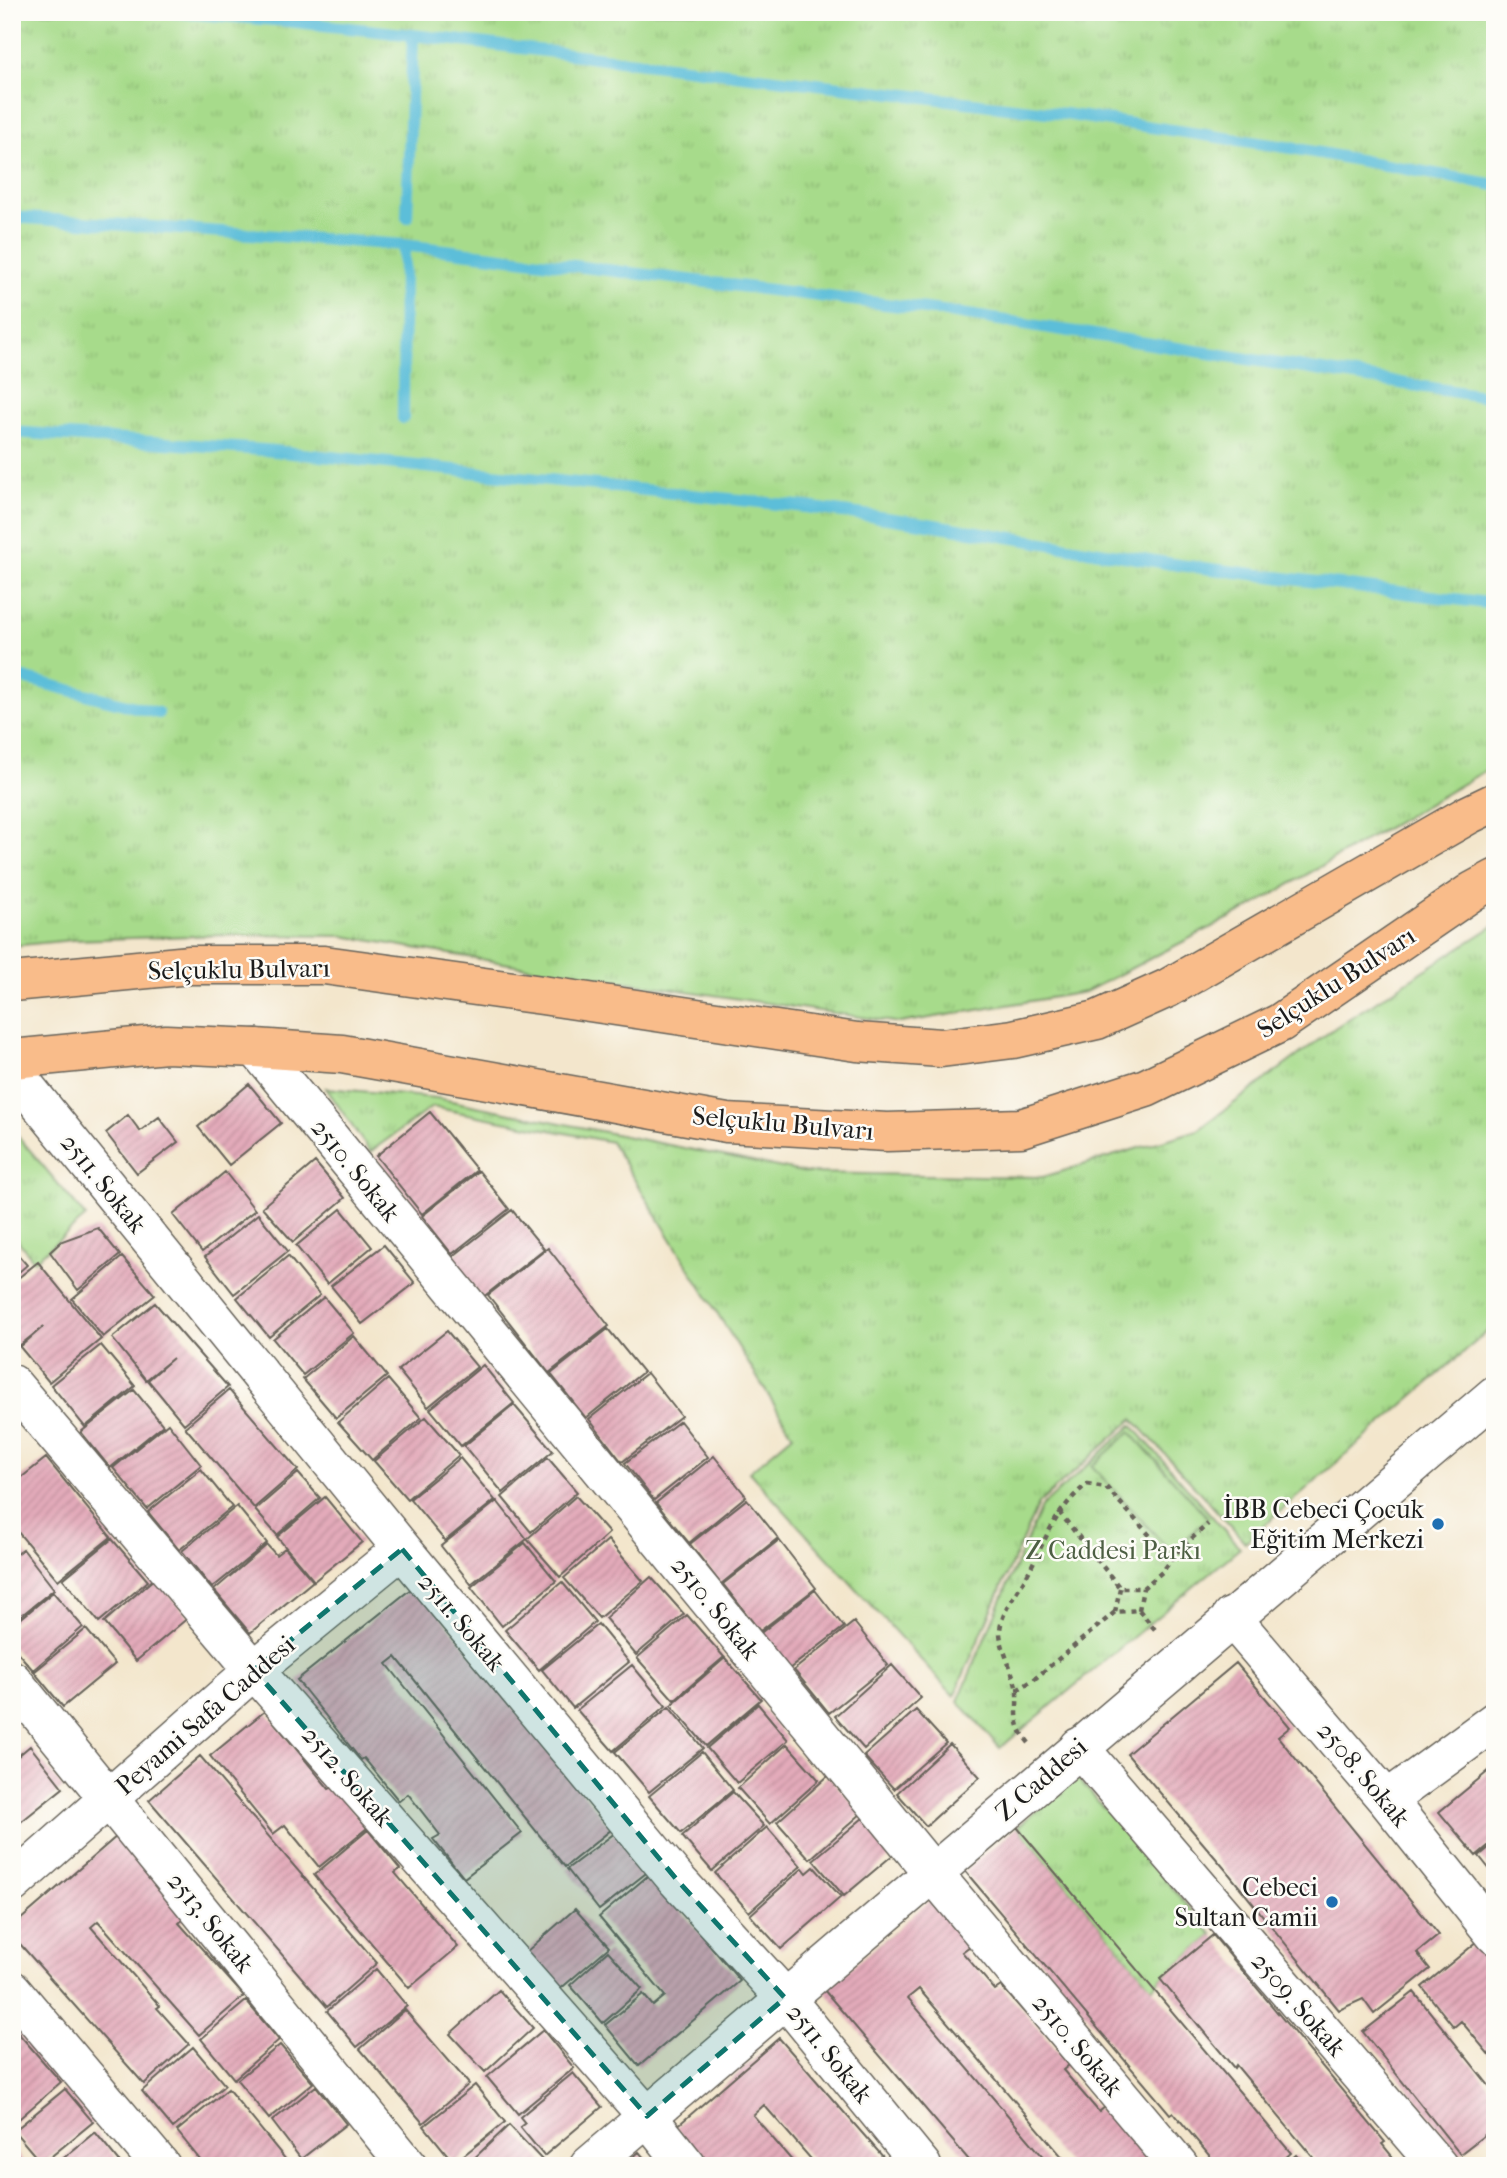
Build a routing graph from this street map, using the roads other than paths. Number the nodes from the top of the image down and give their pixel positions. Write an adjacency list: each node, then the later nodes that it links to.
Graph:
1 (1495, 802): 3 (main road, Selçuklu Bulvarı)
2 (1495, 879): 4 (main road, Selçuklu Bulvarı)
3 (12, 982)
4 (256, 1048): 5 (main road, Selçuklu Bulvarı); 17 (street, 2510. Sokak)
5 (12, 1059)
6 (12, 1070): 9 (street, 2511. Sokak)
7 (12, 1384): 11 (street, 2512. Sokak)
8 (1495, 1395): 10 (street, Z Caddesi)
9 (401, 1549): 11 (street, Peyami Safa Caddesi); 21 (street, 2511. Sokak)
10 (1231, 1616): 14 (street, Z Caddesi); 16 (street, 2508. Sokak)
11 (254, 1670): 15 (street, Peyami Safa Caddesi); 22 (street, 2512. Sokak)
12 (12, 1680): 15 (street, 2513. Sokak)
13 (1495, 1721): 16 (street)
14 (1066, 1758): 17 (street, Z Caddesi); 29 (street, 2509. Sokak)
15 (109, 1798): 18 (street, Peyami Safa Caddesi); 24 (street, 2513. Sokak)
16 (1387, 1800): 19 (street, 2508. Sokak)
17 (932, 1872): 21 (street, Z Caddesi); 28 (street, 2510. Sokak)
18 (12, 1884)
19 (1495, 1935)
20 (12, 1990): 23 (street)
21 (785, 1998): 22 (street, Z Caddesi); 27 (street, 2511. Sokak)
22 (647, 2116): 25 (street, Z Caddesi); 26 (street, 2512. Sokak)
23 (160, 2166)
24 (408, 2166)
25 (589, 2166)
26 (687, 2166)
27 (922, 2166)
28 (1179, 2166)
29 (1438, 2166)

